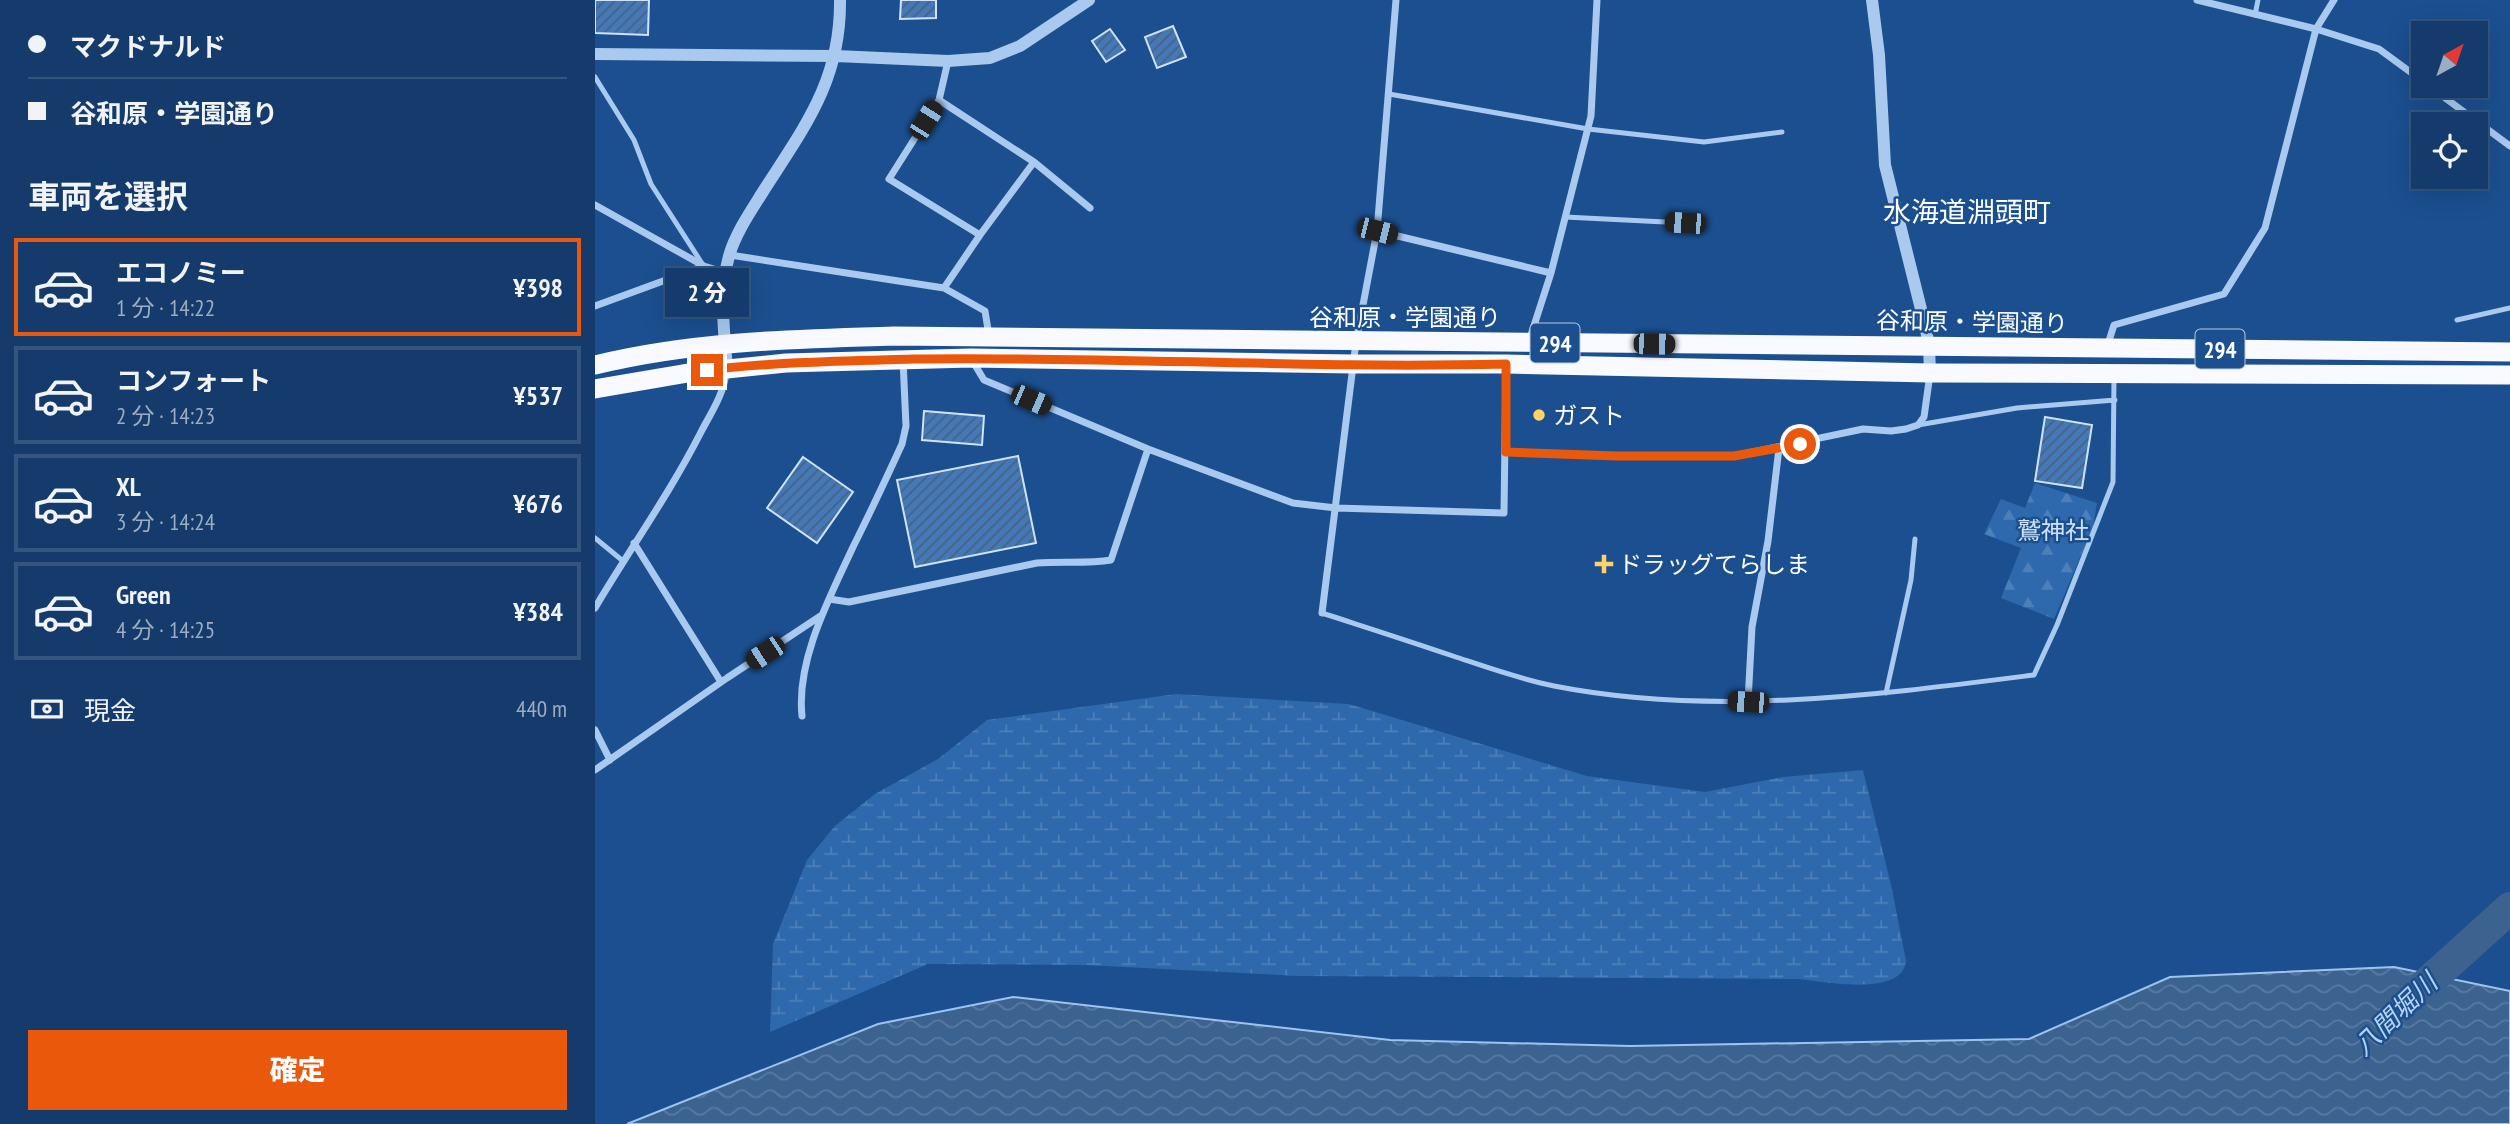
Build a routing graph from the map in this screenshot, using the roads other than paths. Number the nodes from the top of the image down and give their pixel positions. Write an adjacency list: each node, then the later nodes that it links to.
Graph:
1 (840, 0): 12 (street)
2 (1089, 0): 13 (street)
3 (1396, 0): 16 (street)
4 (1597, 0): 19 (street)
5 (1872, 0): 41 (street)
6 (2197, 0): 9 (street)
7 (2258, 0): 9 (lane)
8 (2334, 0): 10 (street)
9 (2255, 15): 10 (street)
10 (2316, 29): 14 (street); 42 (street)
11 (595, 54): 12 (street)
12 (836, 56): 13 (street); 29 (street)
13 (948, 61): 18 (street)
14 (2411, 72)
15 (595, 77): 30 (lane)
16 (1389, 94): 19 (lane); 27 (street)
17 (2445, 98): 21 (street)
18 (939, 100): 22 (street); 28 (street)
19 (1588, 129): 20 (lane); 25 (street)
20 (1782, 132)
21 (2510, 146)
22 (1034, 162): 24 (street); 28 (street)
23 (595, 205): 30 (street)
24 (1090, 208)
25 (1565, 217): 26 (lane); 31 (street)
26 (1685, 223)
27 (1377, 231): 31 (street); 38 (street)
28 (980, 234): 33 (street)
29 (730, 255): 32 (street); 33 (street)
30 (704, 266): 32 (street); 34 (street)
31 (1551, 272): 39 (street)
32 (726, 273): 40 (street)
33 (944, 288): 37 (street)
34 (595, 306)
35 (2510, 308): 36 (lane)
36 (2457, 320)
37 (989, 338): 38 (highway, 谷和原・学園通り / 294); 40 (highway, 谷和原・学園通り / 294)
38 (1356, 342): 39 (highway, 谷和原・学園通り / 294); 46 (street)
39 (1529, 342): 41 (highway, 谷和原・学園通り / 294)
40 (725, 344): 48 (highway, 谷和原・学園通り / 294); 49 (street)
41 (1929, 346): 42 (highway, 谷和原・学園通り / 294); 50 (street)
42 (2106, 348): 43 (highway, 谷和原・学園通り / 294)
43 (2510, 352)
44 (971, 358): 45 (highway, 谷和原・学園通り / 294); 46 (highway, 谷和原・学園通り / 294); 57 (street)
45 (902, 360): 49 (highway, 谷和原・学園通り / 294); 64 (street)
46 (1354, 364): 47 (highway, 谷和原・学園通り / 294); 59 (street)
47 (1506, 364): 50 (highway, 谷和原・学園通り / 294); 58 (street)
48 (595, 365)
49 (727, 368): 53 (highway, 谷和原・学園通り / 294); 62 (street)
50 (1930, 373): 51 (highway, 谷和原・学園通り / 294); 55 (street)
51 (2114, 374): 52 (highway, 谷和原・学園通り / 294); 54 (lane)
52 (2510, 375)
53 (595, 389)
54 (2115, 400): 55 (lane); 69 (lane)
55 (1918, 425): 56 (street)
56 (1779, 448): 58 (street); 70 (street)
57 (1148, 449): 59 (street); 64 (street)
58 (1506, 452): 59 (street)
59 (1336, 508): 66 (street)
60 (595, 538): 63 (lane)
61 (1915, 538): 69 (lane)
62 (634, 543): 63 (street); 68 (street)
63 (623, 561): 65 (street)
64 (829, 599): 67 (street)
65 (595, 608)
66 (1322, 613): 70 (lane)
67 (822, 615): 68 (street); 71 (street)
68 (721, 682): 73 (street)
69 (1886, 693): 70 (lane)
70 (1748, 702)
71 (802, 716)
72 (595, 730): 73 (street)
73 (610, 760): 74 (street)
74 (595, 771)

